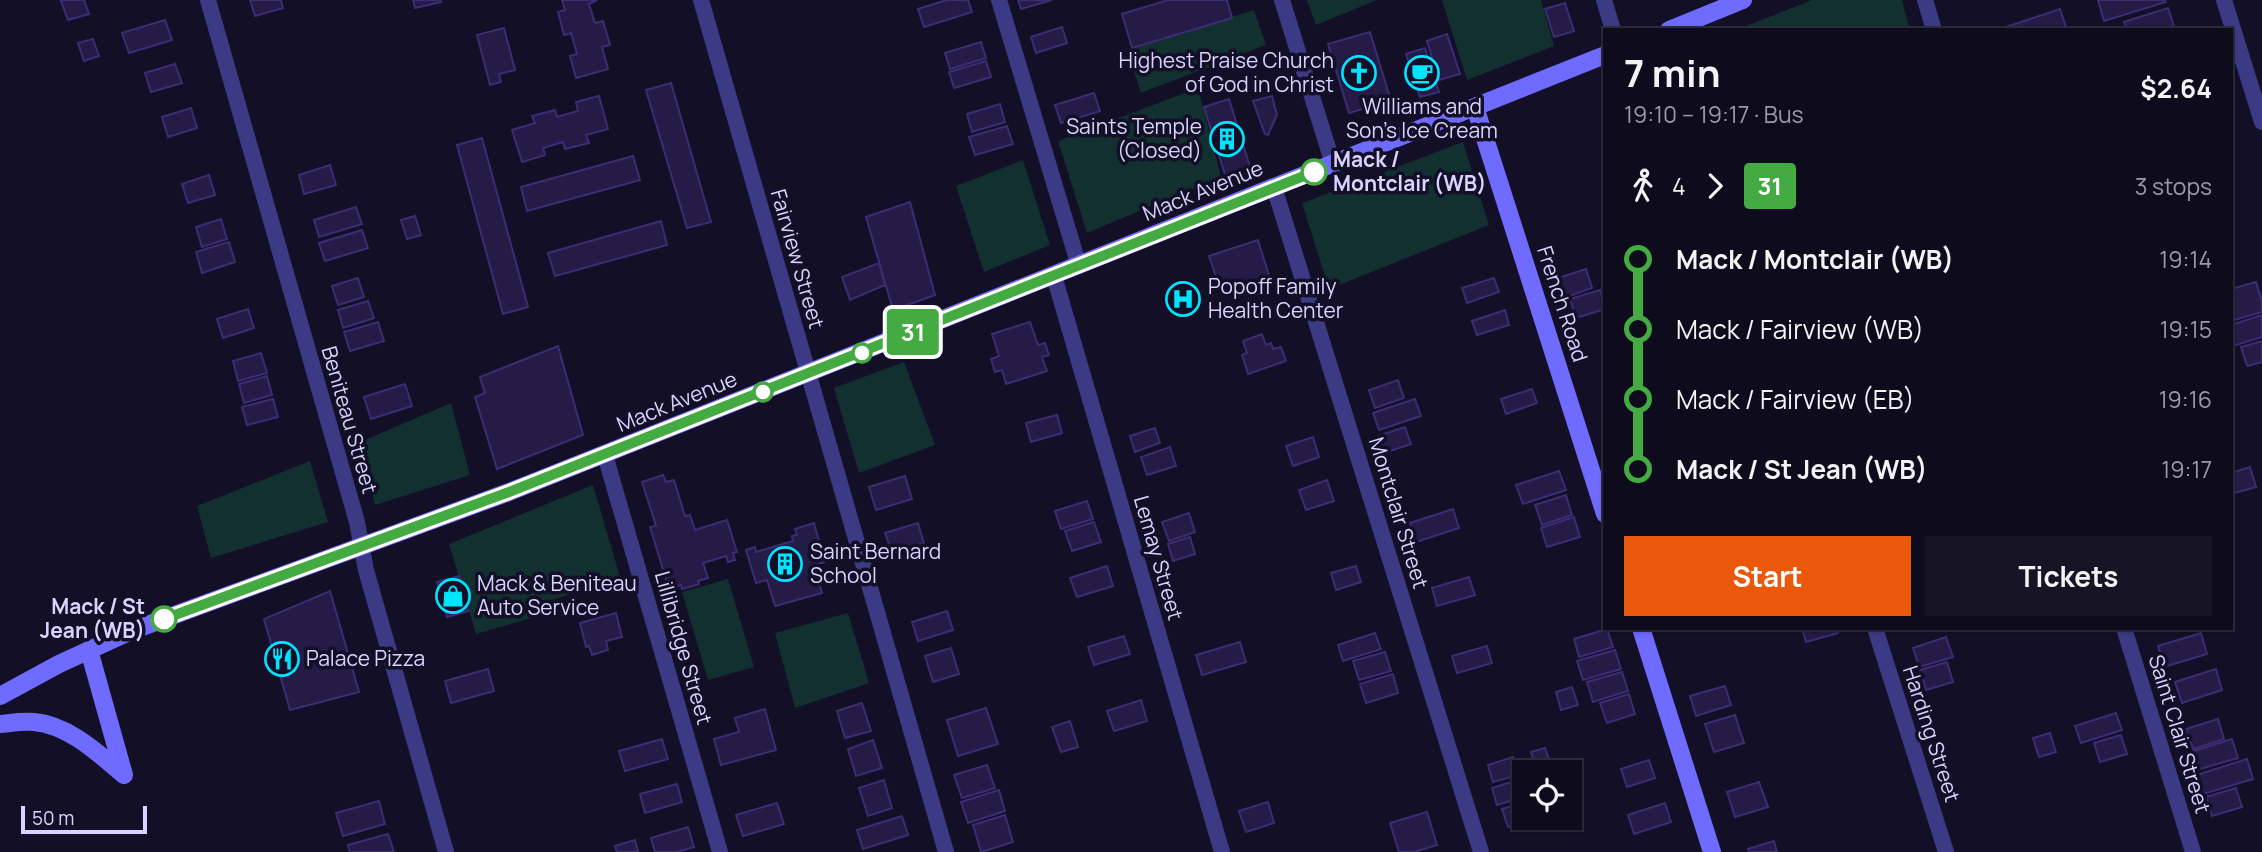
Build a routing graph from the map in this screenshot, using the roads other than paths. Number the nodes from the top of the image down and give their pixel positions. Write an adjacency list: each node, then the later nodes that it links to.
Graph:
1 (208, 0): 24 (street, Beniteau Street)
2 (701, 0): 21 (street, Fairview Street)
3 (999, 0): 19 (street)
4 (1282, 0): 17 (street)
5 (1604, 0): 9 (street)
6 (1743, 0): 10 (main road)
7 (1925, 0): 11 (street)
8 (2224, 0): 12 (street)
9 (1612, 28)
10 (1678, 28)
11 (1933, 28)
12 (2233, 28)
13 (2233, 29): 16 (street)
14 (1603, 56): 15 (main road, Mack Avenue)
15 (1475, 107): 17 (main road, Mack Avenue); 23 (main road, French Road)
16 (2262, 122)
17 (1333, 164): 18 (main road, Mack Avenue)
18 (1274, 187): 19 (main road, Mack Avenue); 35 (street, Montclair Street)
19 (1079, 266): 20 (main road, Mack Avenue)
20 (1054, 276): 21 (main road, Mack Avenue); 34 (street, Lemay Street)
21 (807, 374): 22 (main road, Mack Avenue); 33 (street, Fairview Street)
22 (604, 455): 24 (main road, Mack Avenue); 32 (street, Lillibridge Street)
23 (1603, 508)
24 (361, 546): 28 (main road, Mack Avenue); 31 (street, Beniteau Street)
25 (1642, 630): 36 (main road)
26 (1876, 630): 37 (street, Harding Street)
27 (2125, 630): 38 (street, Saint Clair Street)
28 (89, 650): 29 (main road, Mack Avenue); 30 (main road)
29 (0, 696)
30 (0, 724)
31 (446, 852)
32 (720, 852)
33 (946, 852)
34 (1222, 852)
35 (1481, 852)
36 (1712, 852)
37 (1947, 852)
38 (2193, 852)

